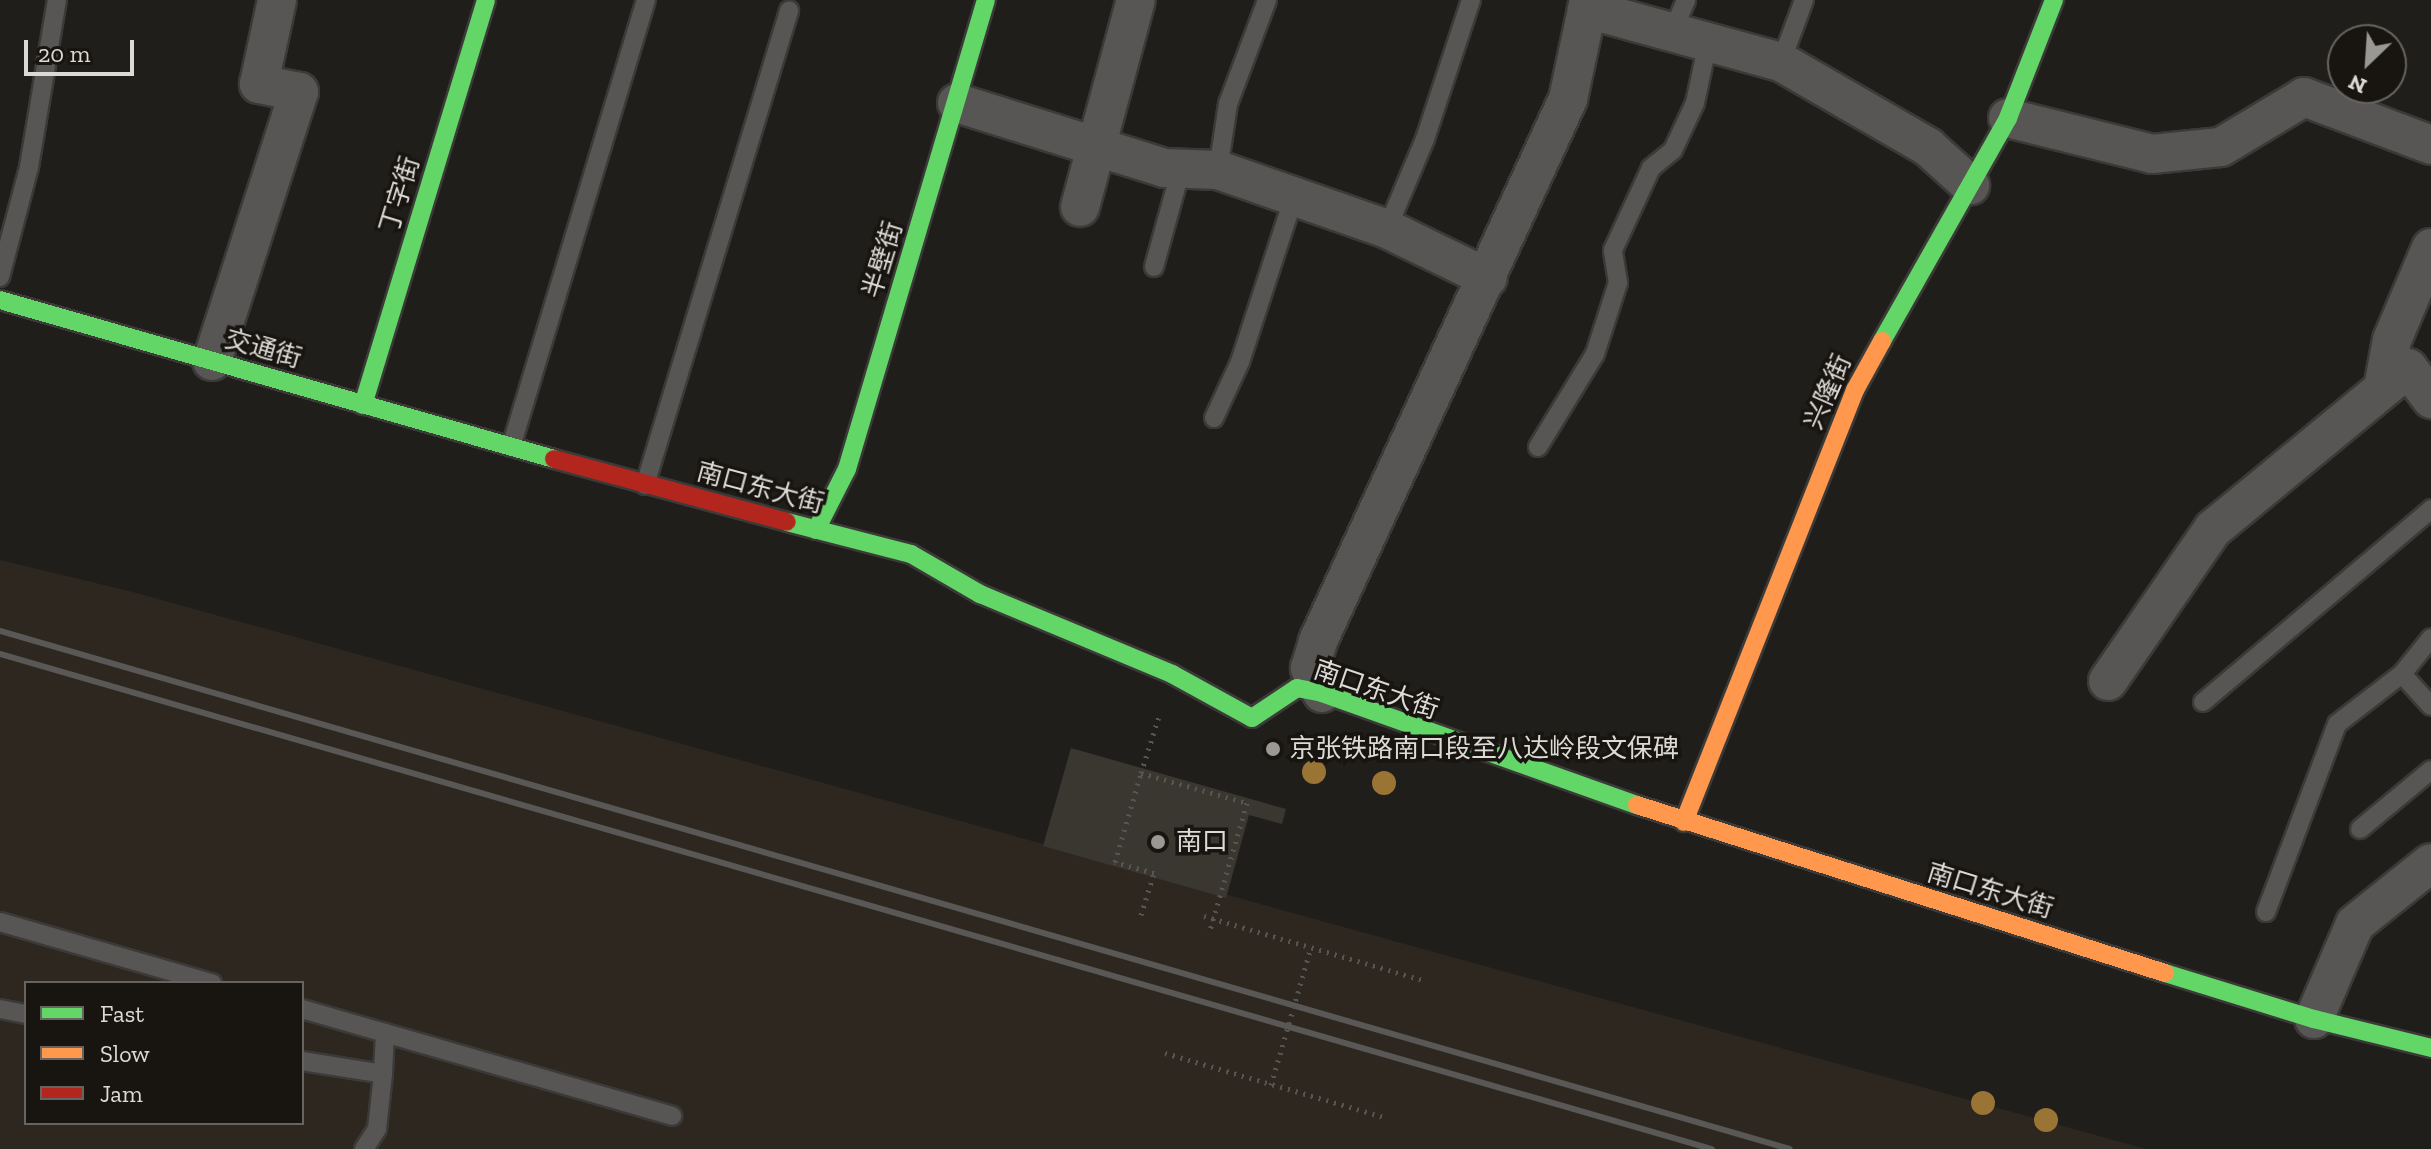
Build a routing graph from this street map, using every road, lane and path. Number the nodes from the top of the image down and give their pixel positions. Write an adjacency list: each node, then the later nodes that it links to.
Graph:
1 (57, 0): 27 (lane)
2 (277, 0): 30 (street)
3 (486, 0): 33 (street, 丁字街)
4 (646, 0): 35 (lane)
5 (986, 0): 16 (street, 半壁街)
6 (1136, 0): 18 (street)
7 (1267, 0): 20 (lane)
8 (1471, 0): 24 (lane)
9 (1804, 0): 15 (lane)
10 (2054, 0): 17 (street, 兴隆街)
11 (1588, 4): 13 (street); 28 (street)
12 (789, 10): 37 (lane)
13 (1679, 16): 14 (street)
14 (1708, 42): 15 (street); 36 (lane)
15 (1781, 62): 21 (street)
16 (957, 103): 18 (street); 39 (street, 半壁街)
17 (2008, 118): 19 (street); 21 (street, 兴隆街)
18 (1099, 145): 20 (street); 23 (street)
19 (2431, 145)
20 (1199, 169): 22 (street); 26 (lane)
21 (1970, 185): 49 (street, 兴隆街)
22 (1294, 197): 24 (street); 34 (lane)
23 (1080, 207)
24 (1387, 229): 28 (street)
25 (2431, 248): 31 (street)
26 (1154, 267)
27 (0, 277)
28 (1488, 278): 44 (street)
29 (0, 300): 30 (street, 交通街)
30 (212, 361): 33 (street, 交通街)
31 (2383, 388): 32 (street); 43 (street)
32 (2431, 399)
33 (363, 405): 35 (street, 交通街)
34 (1214, 418)
35 (511, 447): 37 (street, 南口东大街)
36 (1538, 447)
37 (645, 485): 39 (street, 南口东大街)
38 (2431, 509): 45 (lane)
39 (816, 530): 41 (street, 南口东大街)
40 (2431, 638): 42 (lane)
41 (1172, 674): 44 (street, 南口东大街); 48 (path)
42 (2402, 674): 46 (lane); 52 (lane)
43 (2108, 681)
44 (1322, 693): 49 (street, 南口东大街)
45 (2203, 702)
46 (2431, 706)
47 (2431, 770): 50 (lane)
48 (1141, 773): 53 (path); 56 (path)
49 (1684, 822): 63 (street, 南口东大街)
50 (2360, 829)
51 (2431, 863): 63 (street)
52 (2266, 912)
53 (1141, 915)
54 (1204, 916): 57 (path, bridge)
55 (0, 922): 58 (lane)
56 (1209, 934)
57 (1311, 947): 59 (path, bridge); 69 (path, bridge)
58 (205, 981)
59 (1426, 981)
60 (0, 1009): 62 (lane)
61 (304, 1010): 64 (lane)
62 (24, 1014)
63 (2314, 1019): 65 (street, 南口东大街)
64 (385, 1033): 68 (lane); 70 (lane)
65 (2431, 1048)
66 (1165, 1053): 69 (path)
67 (304, 1061): 68 (lane)
68 (383, 1074): 72 (lane)
69 (1271, 1085): 71 (path)
70 (672, 1116)
71 (1387, 1118)
72 (364, 1149)

